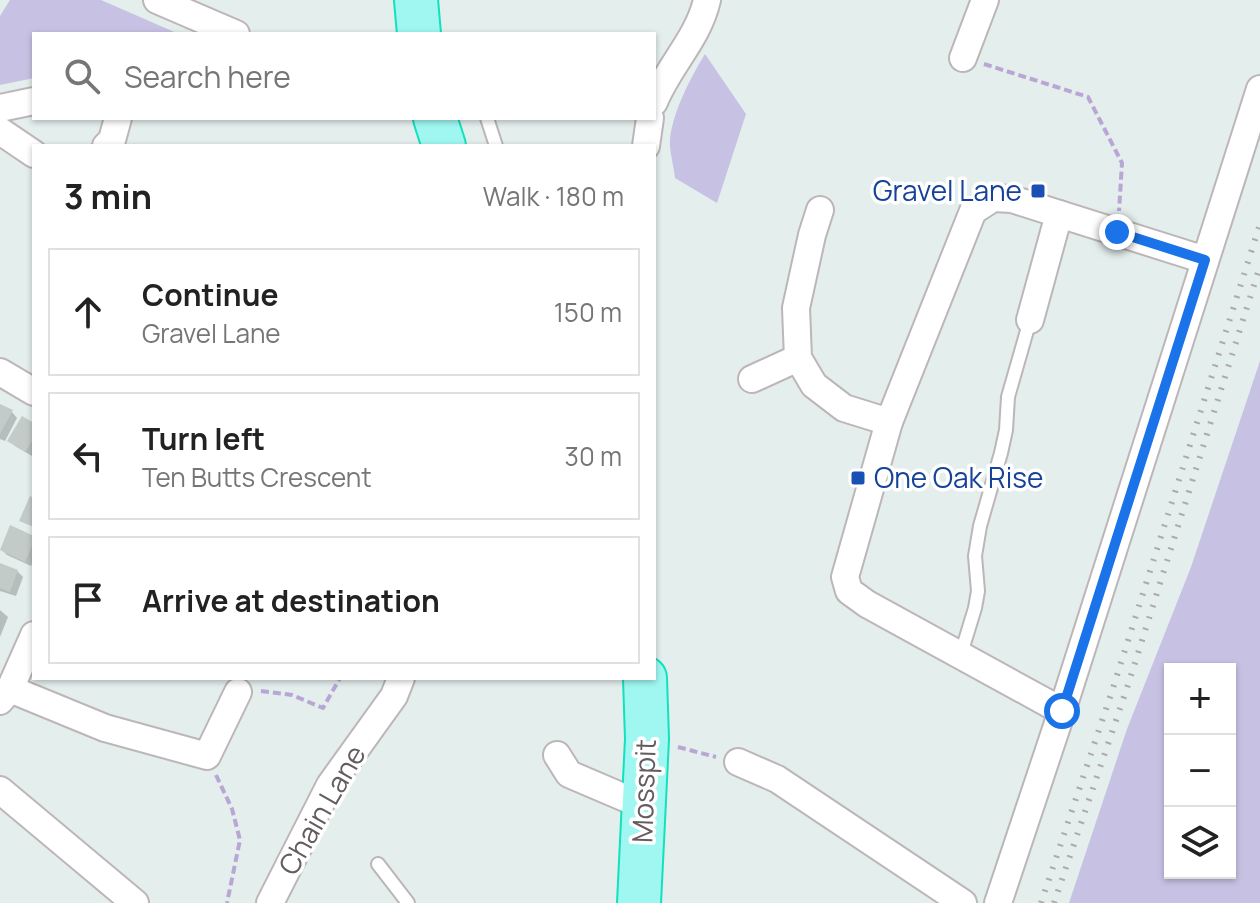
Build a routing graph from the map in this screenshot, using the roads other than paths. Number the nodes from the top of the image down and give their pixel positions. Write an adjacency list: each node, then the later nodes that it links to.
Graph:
1 (157, 0): 5 (street)
2 (416, 0): 7 (highway)
3 (707, 0): 10 (street)
4 (985, 0): 8 (street)
5 (207, 18): 6 (street)
6 (232, 32)
7 (419, 32)
8 (963, 58)
9 (1260, 89): 25 (street)
10 (656, 97)
11 (32, 101): 12 (street)
12 (0, 108)
13 (117, 120): 18 (street)
14 (436, 120): 19 (highway)
15 (488, 120): 20 (lane)
16 (650, 120): 21 (street)
17 (0, 131): 22 (street)
18 (108, 144)
19 (443, 144)
20 (495, 144)
21 (646, 144)
22 (32, 153)
23 (820, 210): 27 (street)
24 (1059, 214): 25 (street); 26 (street); 31 (street)
25 (1205, 260): 38 (street)
26 (1030, 320): 33 (lane)
27 (798, 358): 29 (street); 31 (street)
28 (0, 372): 30 (street)
29 (752, 379)
30 (32, 391)
31 (889, 422): 33 (street)
32 (32, 639): 37 (street)
33 (960, 657): 38 (street)
34 (400, 680): 45 (street, Chain Lane)
35 (645, 680): 42 (highway, Mosspit)
36 (238, 692): 37 (street)
37 (5, 695)
38 (1062, 711): 49 (street)
39 (557, 755): 42 (street)
40 (738, 762): 48 (street)
41 (0, 790): 44 (street)
42 (644, 806): 47 (highway, Mosspit)
43 (378, 864): 46 (lane)
44 (135, 903)
45 (270, 903)
46 (408, 903)
47 (639, 903)
48 (963, 903)
49 (998, 903)

